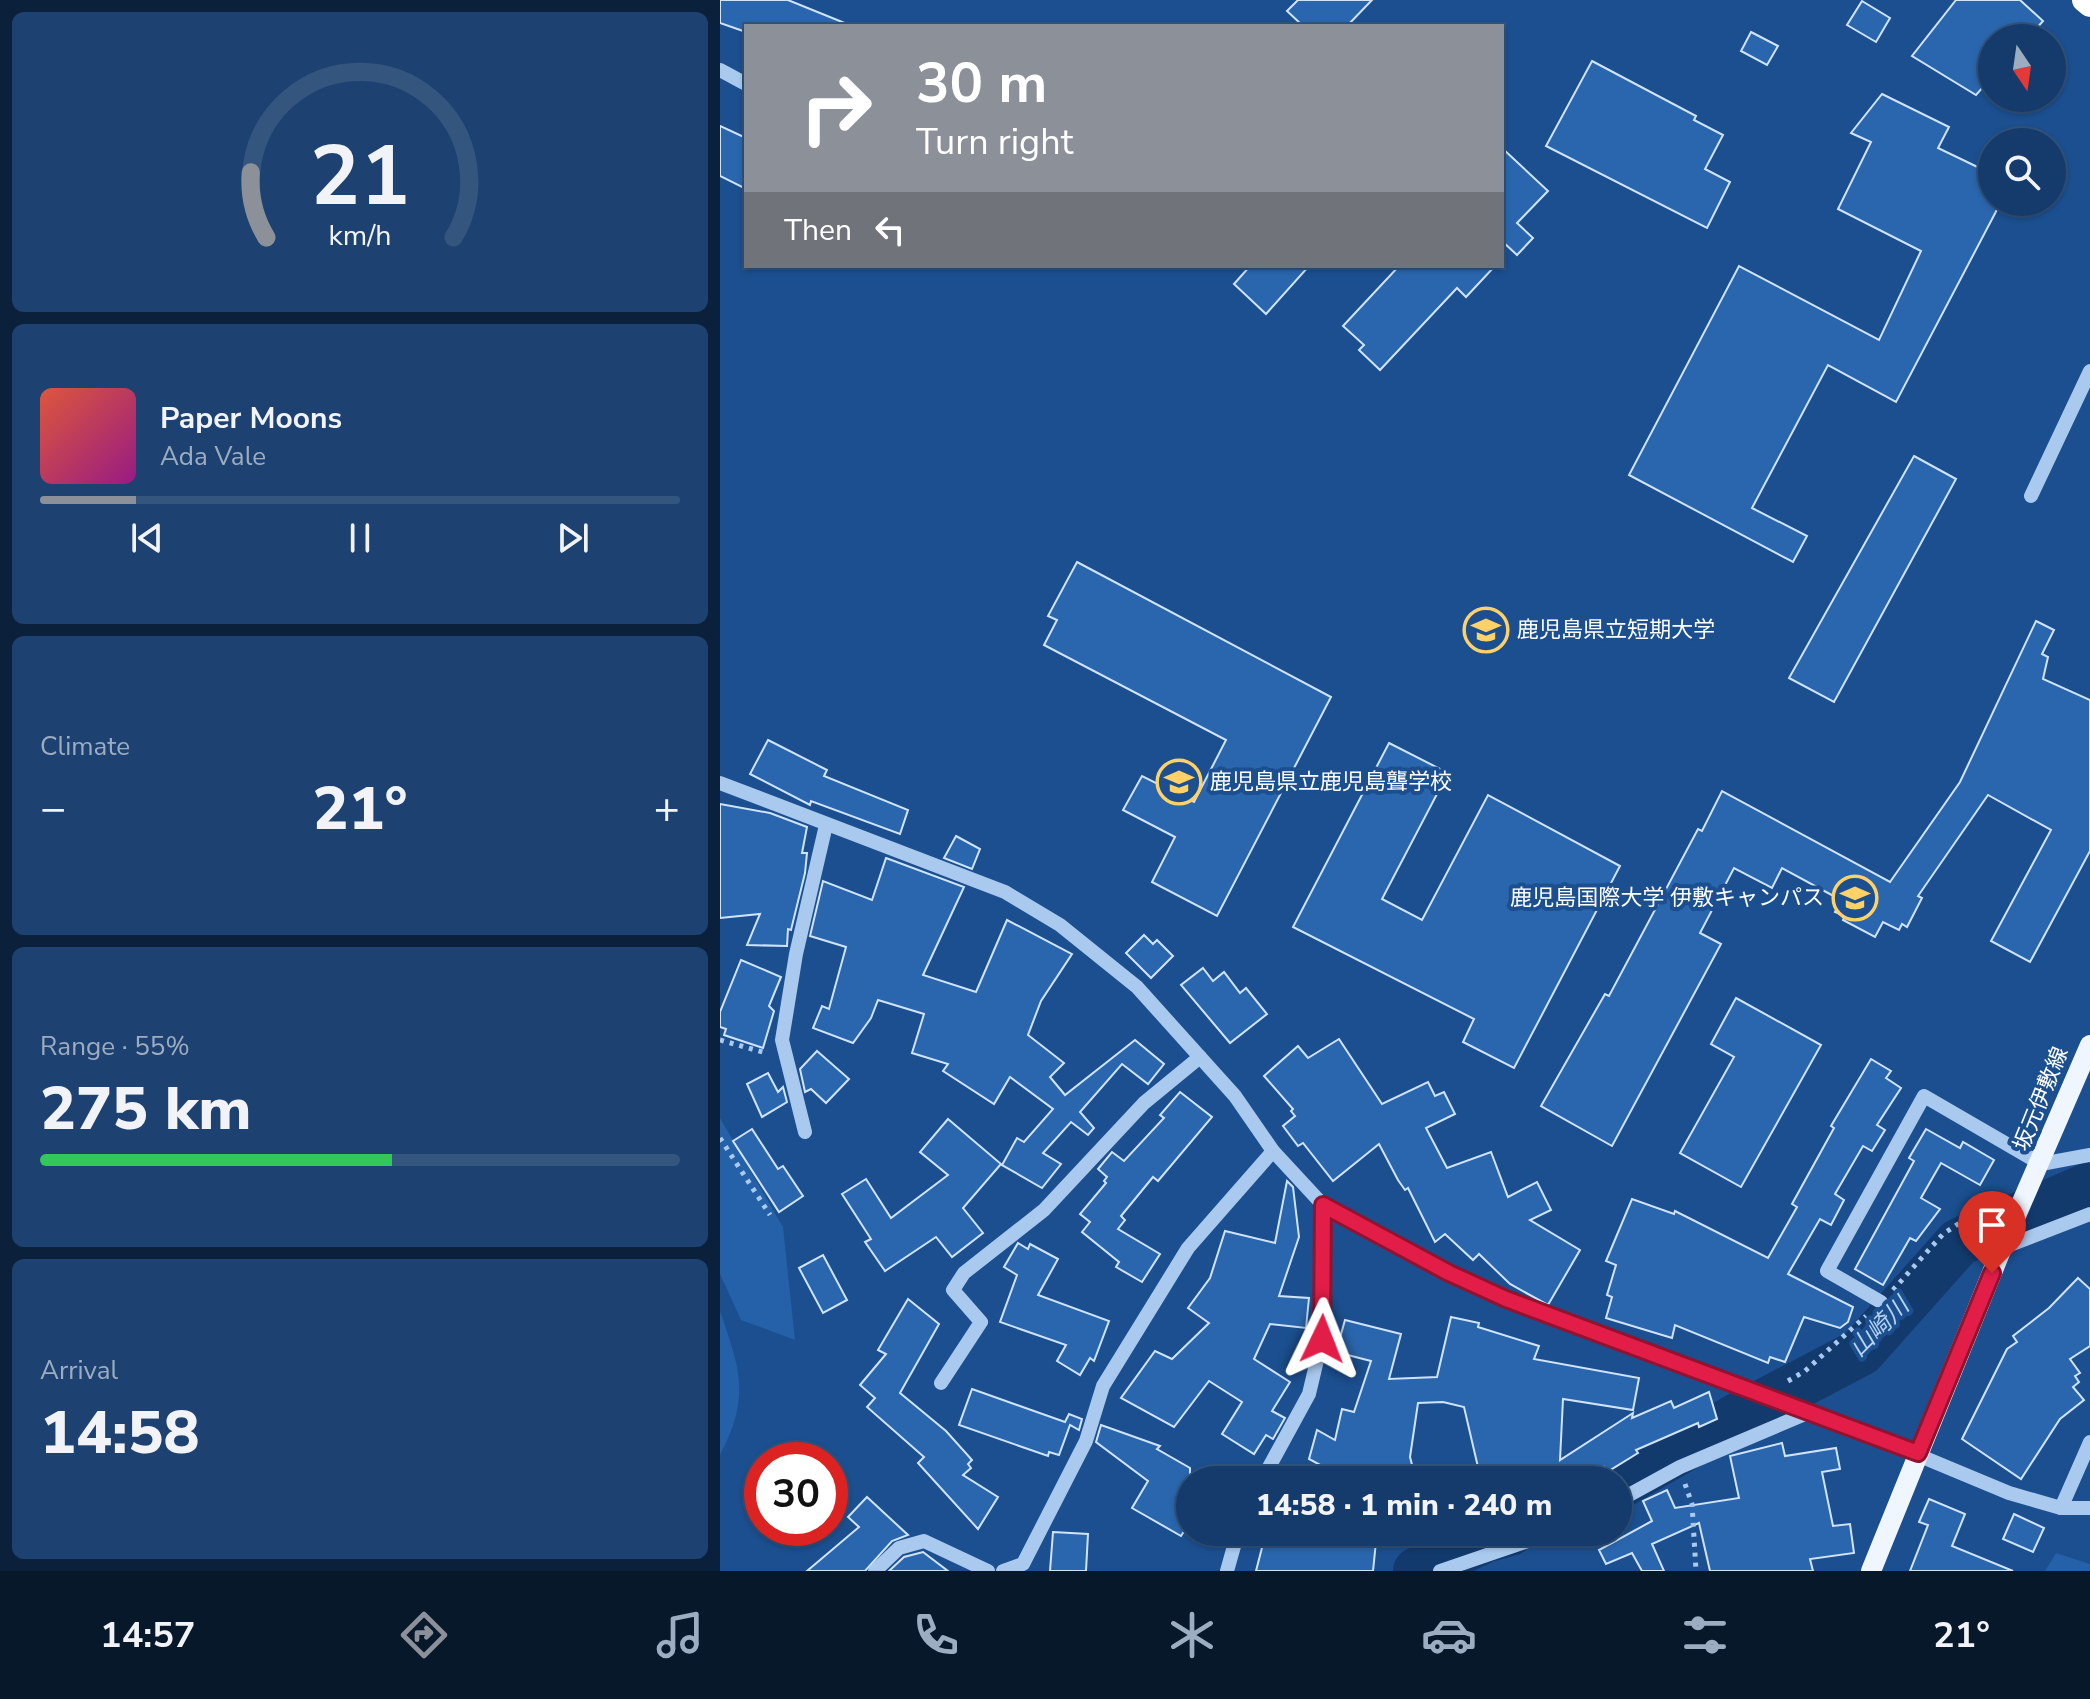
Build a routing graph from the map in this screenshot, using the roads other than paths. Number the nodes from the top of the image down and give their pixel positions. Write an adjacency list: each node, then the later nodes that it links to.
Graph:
1 (2084, 0): 2 (highway)
2 (2090, 5)
3 (720, 70): 4 (street)
4 (744, 83)
5 (2090, 371): 6 (street)
6 (2031, 496)
7 (720, 783): 8 (street)
8 (826, 825): 10 (street); 11 (street)
9 (2090, 1045): 14 (main road, 坂元伊敷線)
10 (1200, 1057): 12 (street); 19 (street)
11 (805, 1132)
12 (1273, 1151): 15 (street); 31 (street)
13 (2090, 1155): 14 (street)
14 (2038, 1171): 17 (main road, 坂元伊敷線); 18 (street)
15 (1323, 1205): 20 (street); 23 (street)
16 (2090, 1214): 17 (street)
17 (2004, 1244): 22 (main road, 坂元伊敷線)
18 (1881, 1302)
19 (941, 1383)
20 (1812, 1411): 22 (street); 24 (street)
21 (2090, 1442): 25 (street)
22 (1918, 1453): 25 (street); 34 (main road, 坂元伊敷線)
23 (1270, 1466)
24 (1632, 1493)
25 (2061, 1508): 26 (street)
26 (2090, 1508)
27 (1234, 1546): 32 (street)
28 (1513, 1546): 33 (street)
29 (875, 1571): 30 (street)
30 (988, 1571)
31 (1003, 1571)
32 (1227, 1571)
33 (1440, 1571)
34 (1871, 1571)

